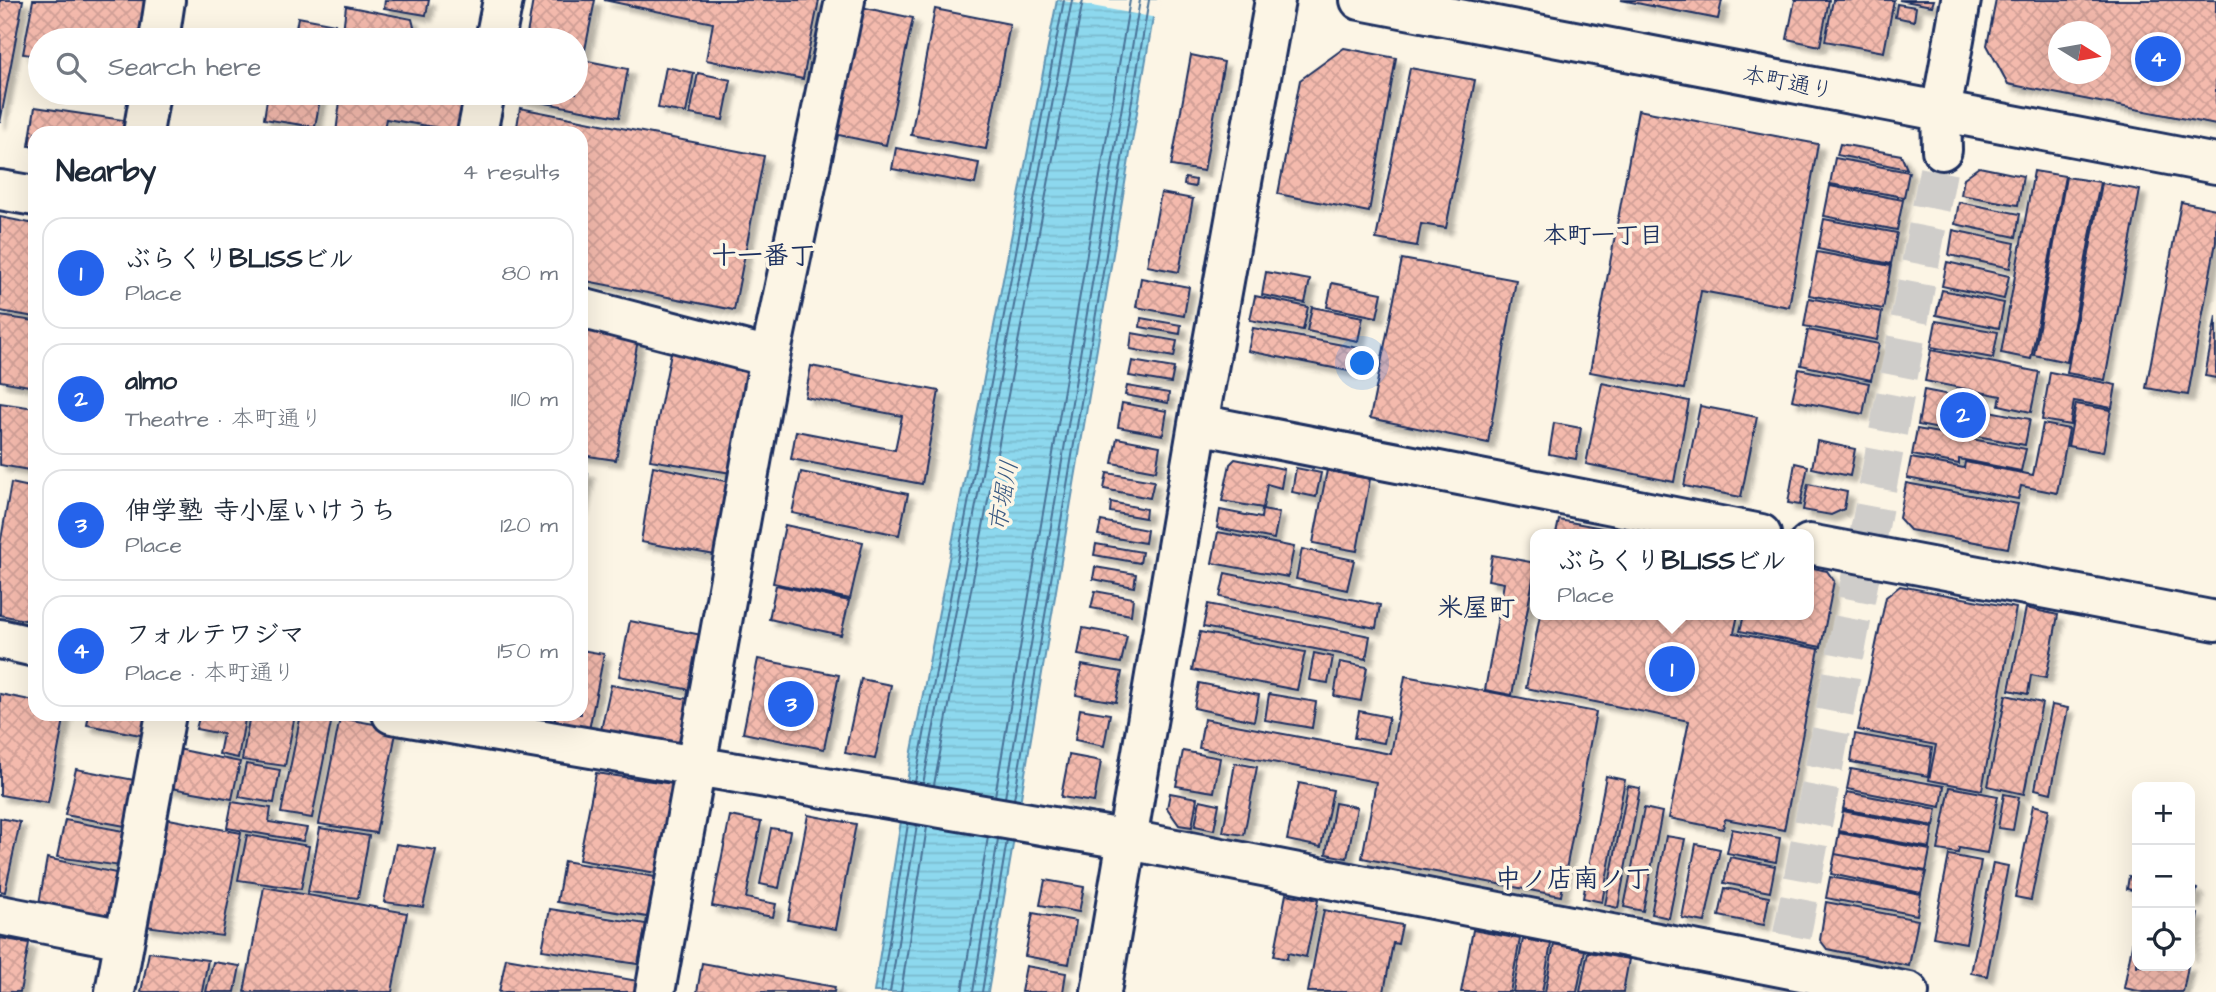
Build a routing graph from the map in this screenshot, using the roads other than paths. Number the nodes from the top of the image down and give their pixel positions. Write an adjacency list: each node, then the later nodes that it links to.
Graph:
1 (165, 0): 8 (street)
2 (503, 0): 9 (street)
3 (845, 0): 20 (street)
4 (1275, 0): 21 (street)
5 (1360, 0): 7 (street, 本町通り)
6 (1961, 0): 12 (street)
7 (1531, 16): 12 (street, 本町通り)
8 (161, 28)
9 (497, 28)
10 (148, 105): 13 (street)
11 (483, 105): 14 (street)
12 (1941, 112): 15 (street); 16 (street, 本町通り)
13 (144, 126)
14 (478, 126)
15 (1942, 150)
16 (2216, 163)
17 (0, 190): 18 (street)
18 (28, 195)
19 (588, 310): 20 (street)
20 (770, 357): 29 (street)
21 (1198, 424): 22 (street); 30 (street)
22 (1735, 529)
23 (1814, 545): 24 (street)
24 (2216, 621)
25 (0, 639): 26 (street)
26 (28, 645)
27 (165, 721): 32 (street)
28 (434, 721): 29 (street)
29 (695, 765): 30 (street); 34 (street)
30 (1129, 840): 35 (street); 36 (street)
31 (0, 915): 32 (street)
32 (124, 939): 33 (street)
33 (115, 992)
34 (655, 992)
35 (1101, 992)
36 (1909, 992)

